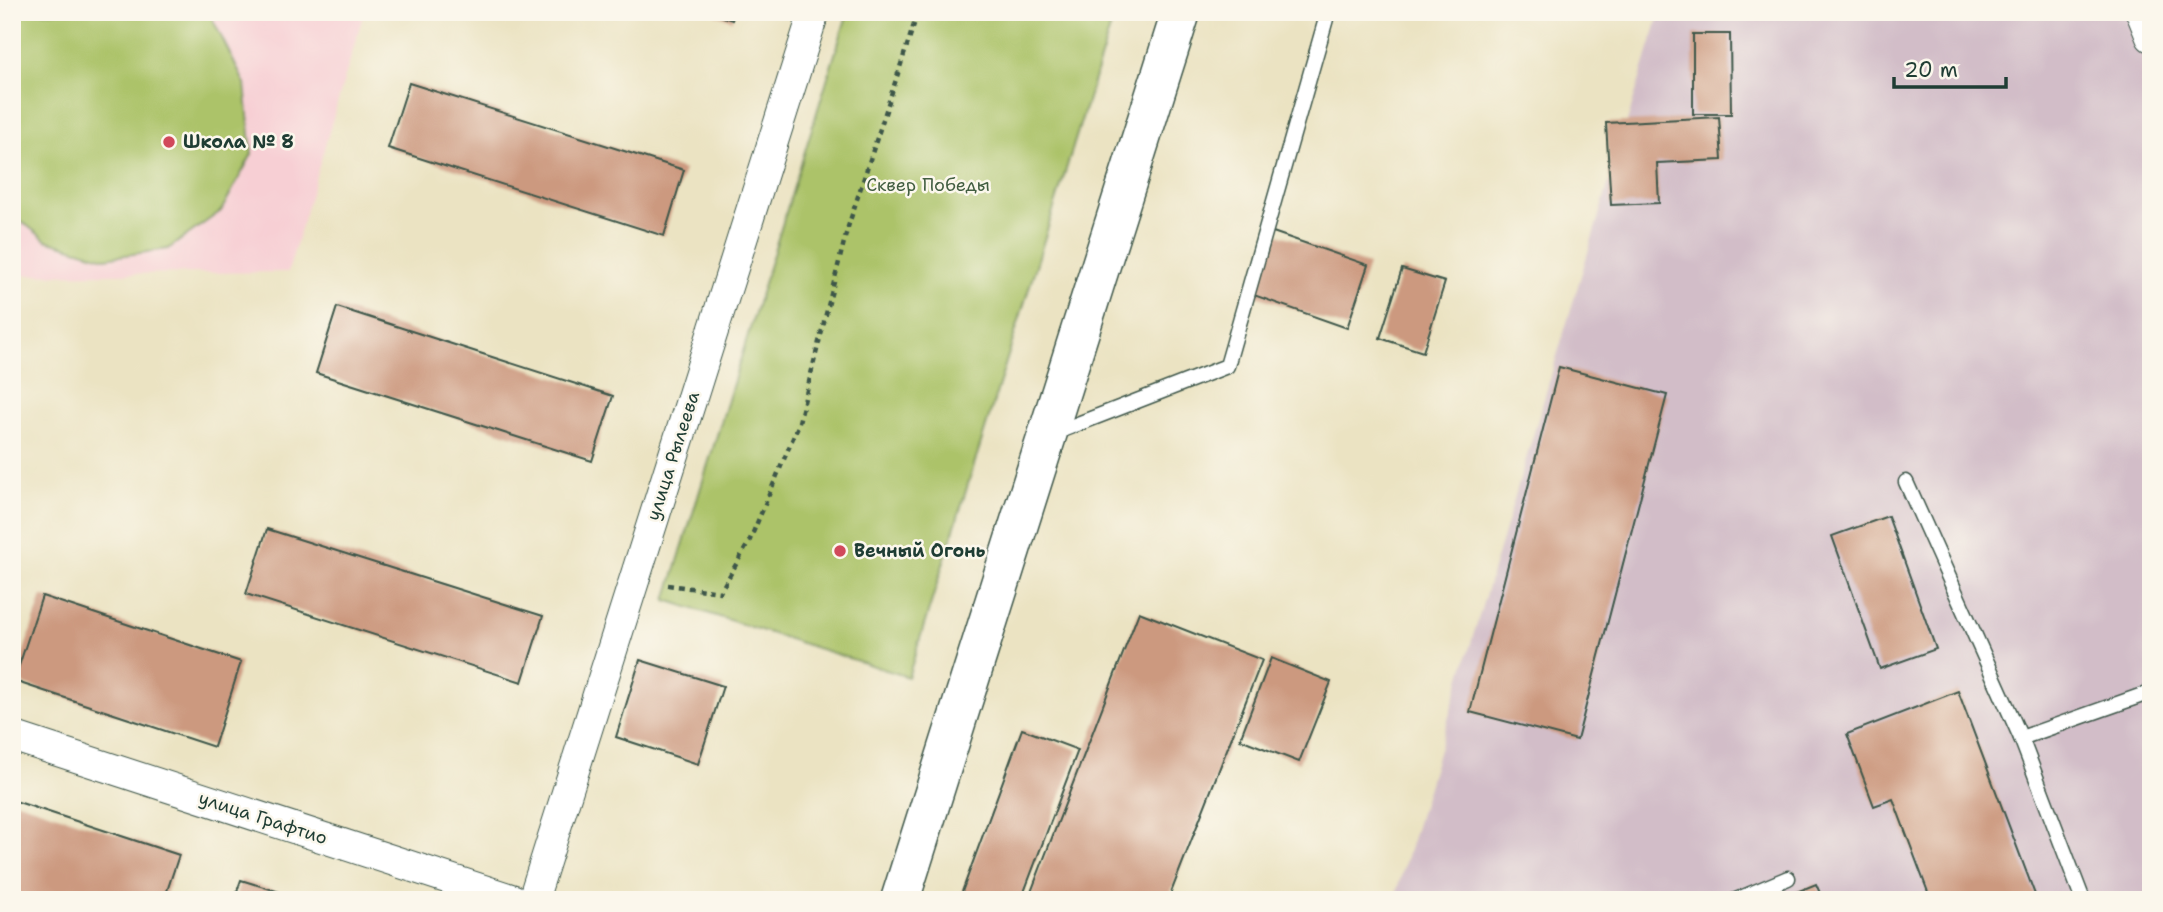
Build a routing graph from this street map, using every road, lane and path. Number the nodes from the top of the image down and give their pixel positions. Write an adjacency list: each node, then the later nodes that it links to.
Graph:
1 (814, 12): 15 (street, улица Рылеева)
2 (918, 12): 9 (path)
3 (1181, 12): 7 (main road)
4 (1328, 12): 7 (lane)
5 (2141, 12): 6 (street)
6 (2151, 37)
7 (1047, 436): 16 (main road)
8 (1906, 482): 12 (lane)
9 (662, 584)
10 (2151, 692): 12 (lane)
11 (12, 736): 14 (street, улица Графтио)
12 (2021, 738): 18 (lane)
13 (1788, 878): 17 (lane)
14 (514, 900)
15 (533, 900)
16 (900, 900)
17 (1736, 900)
18 (2083, 900)

